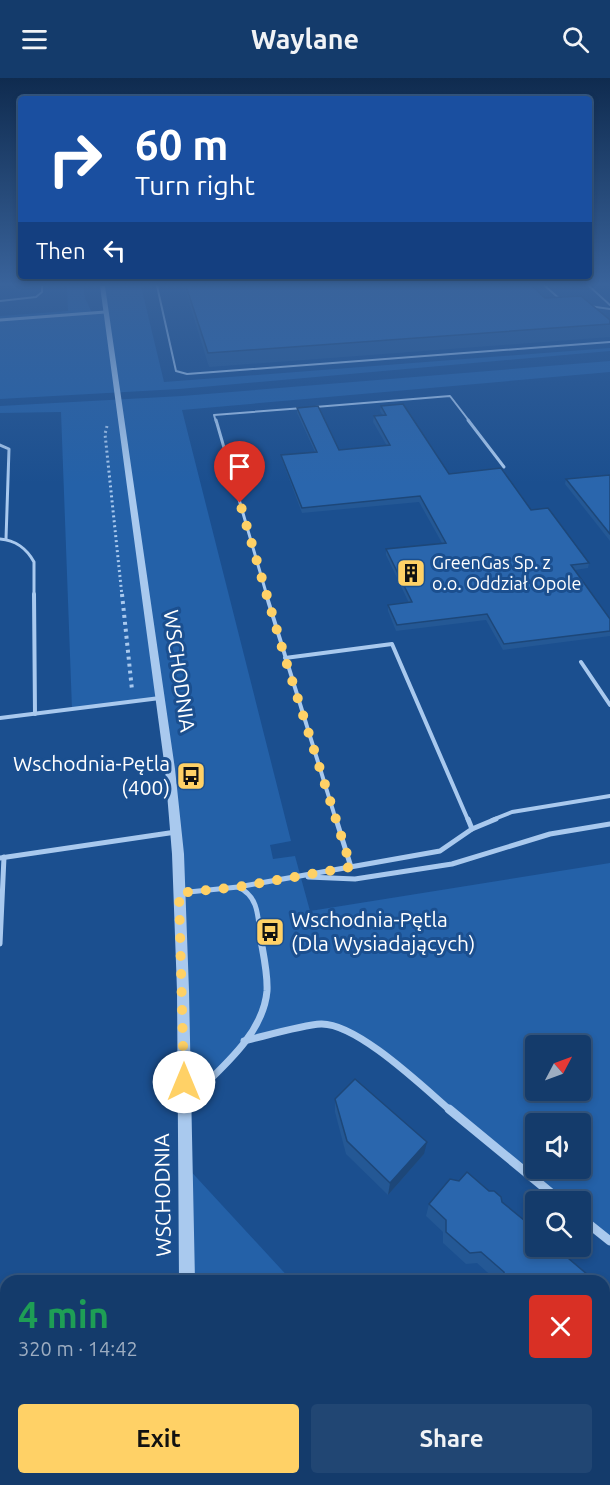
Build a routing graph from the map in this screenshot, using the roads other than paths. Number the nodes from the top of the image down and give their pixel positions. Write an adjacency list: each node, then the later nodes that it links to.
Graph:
1 (111, 352): 10 (street, WSCHODNIA)
2 (172, 352): 3 (lane)
3 (482, 352)
4 (0, 445): 7 (lane)
5 (504, 467): 8 (lane)
6 (0, 539): 7 (lane)
7 (6, 539): 12 (lane)
8 (285, 658): 16 (lane); 19 (lane)
9 (581, 662): 11 (lane)
10 (160, 698): 12 (lane); 17 (street, WSCHODNIA)
11 (610, 705)
12 (35, 714): 13 (lane)
13 (0, 718)
14 (610, 796): 16 (lane)
15 (610, 824): 20 (lane)
16 (472, 829): 19 (lane)
17 (176, 832): 18 (lane); 22 (street, WSCHODNIA)
18 (2, 858): 24 (lane)
19 (351, 867): 20 (lane)
20 (300, 877): 21 (lane)
21 (238, 887): 22 (lane); 23 (lane)
22 (179, 893): 26 (street, WSCHODNIA)
23 (260, 935): 25 (street)
24 (0, 944)
25 (244, 1041): 26 (street); 27 (street)
26 (184, 1105): 30 (street, WSCHODNIA)
27 (549, 1191)
28 (591, 1225): 29 (street)
29 (610, 1241)
30 (187, 1275)

